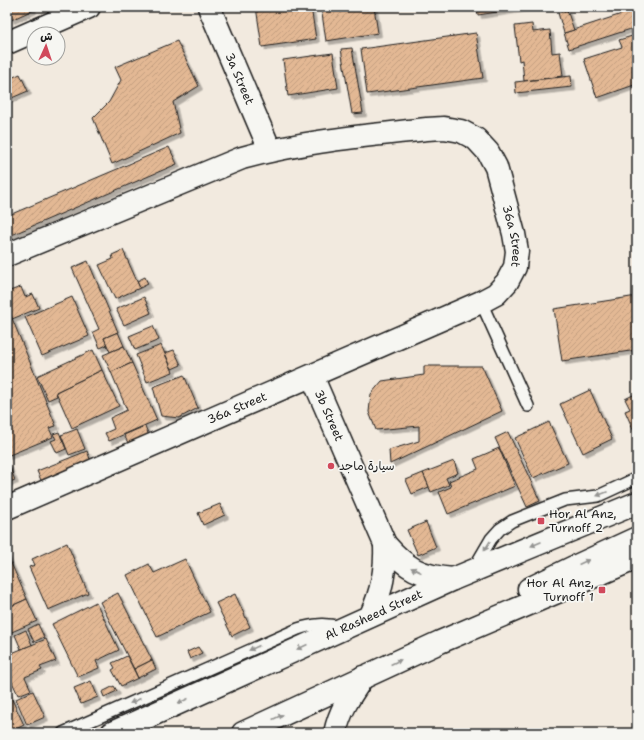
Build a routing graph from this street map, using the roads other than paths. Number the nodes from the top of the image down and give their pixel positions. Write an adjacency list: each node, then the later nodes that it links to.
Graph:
1 (90, 7): 3 (street)
2 (209, 7): 4 (street, 3a Street)
3 (7, 43)
4 (270, 150): 5 (street, 36a Street); 6 (street, 36a Street)
5 (7, 255)
6 (481, 302): 7 (street, 36a Street); 8 (lane)
7 (312, 376): 11 (street, 36a Street); 13 (street, 3b Street)
8 (528, 406)
9 (637, 478): 15 (lane, one-way to 15)
10 (637, 503): 15 (street, Al Rasheed Street, one-way to 15)
11 (7, 508)
12 (637, 538): 18 (street, one-way to 12)
13 (385, 544): 15 (street, 3b Street, one-way to 13); 16 (street, 3b Street)
14 (637, 558): 18 (street)
15 (462, 575): 16 (street, Al Rasheed Street)
16 (371, 615): 17 (street, Al Rasheed Street)
17 (343, 628): 20 (lane, one-way to 20); 21 (street, Al Rasheed Street, one-way to 21)
18 (440, 642): 19 (street, one-way to 18)
19 (364, 677): 22 (street, one-way to 19); 23 (street)
20 (63, 733)
21 (112, 733)
22 (243, 733)
23 (335, 733)

